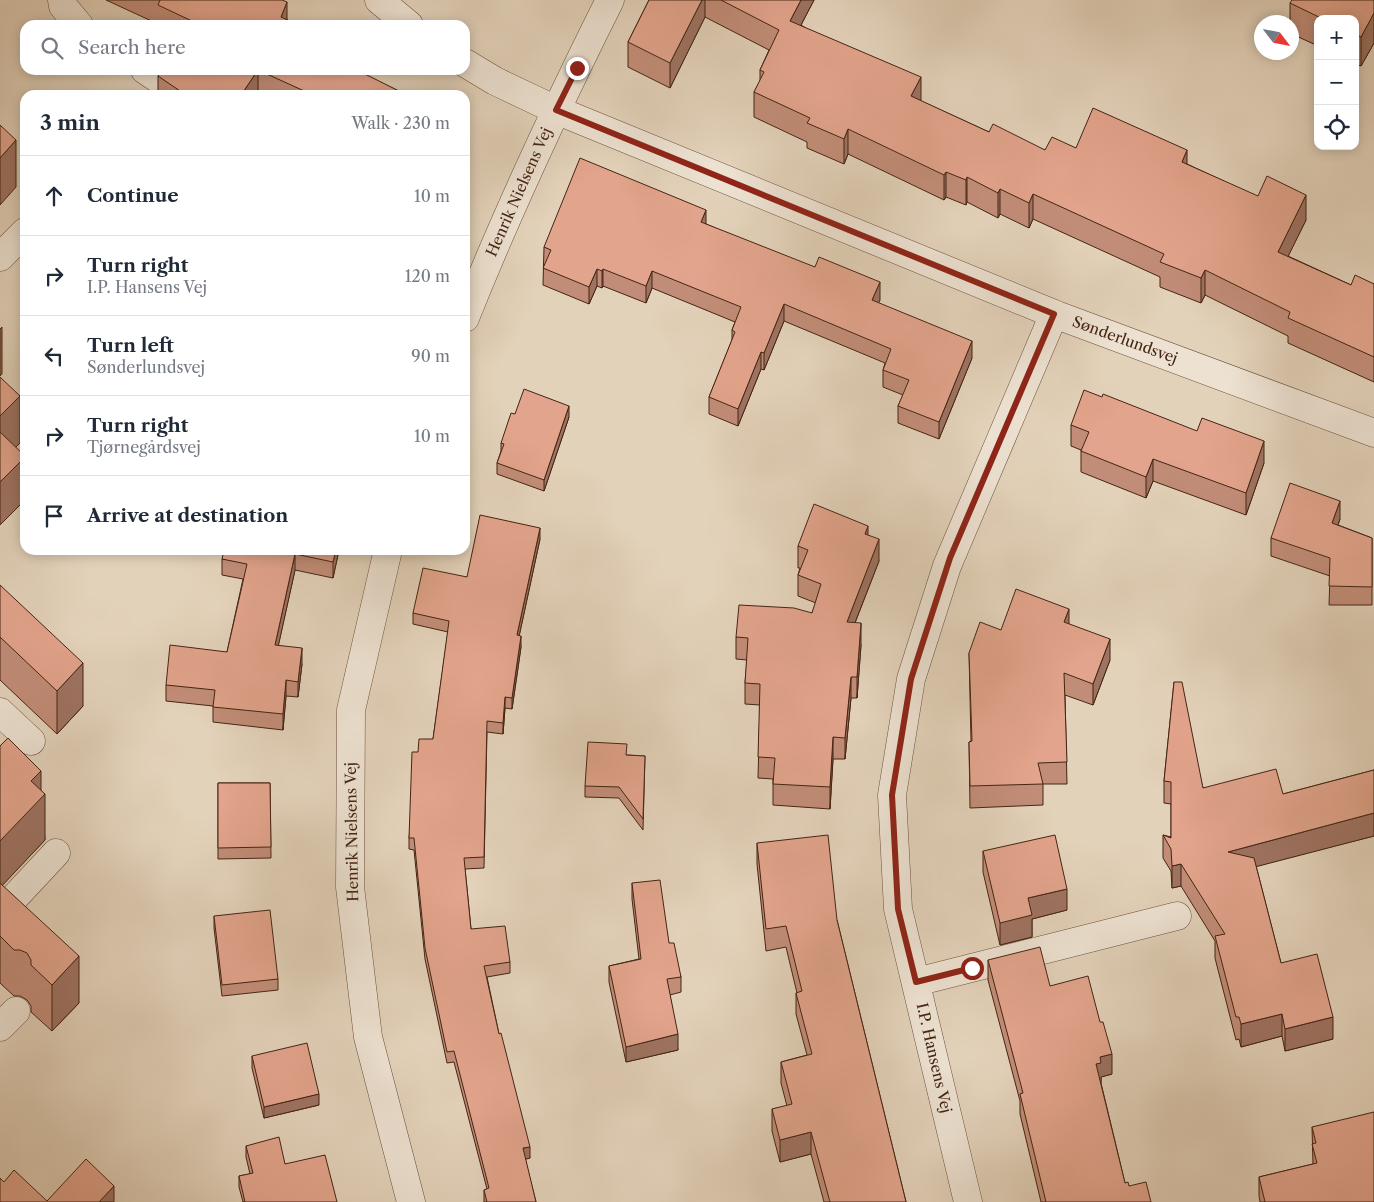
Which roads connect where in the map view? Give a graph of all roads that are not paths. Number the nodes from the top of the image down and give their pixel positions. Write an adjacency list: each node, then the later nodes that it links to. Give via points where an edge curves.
1 (62, 0): 4 (street, via 63,6)
2 (379, 0): 5 (street)
3 (610, 0): 9 (street, Henrik Nielsens Vej)
4 (76, 20)
5 (403, 20)
6 (470, 66): 9 (street, Sønderlundsvej)
7 (152, 75): 8 (street)
8 (175, 90)
9 (556, 110): 12 (street, Henrik Nielsens Vej); 14 (street, Sønderlundsvej)
10 (20, 237): 11 (street)
11 (0, 257)
12 (474, 270): 13 (street, Henrik Nielsens Vej)
13 (470, 291)
14 (1054, 314): 15 (street, Sønderlundsvej); 22 (street, I.P. Hansens Vej, via 950,558 911,679 892,795 898,909)
15 (1374, 434)
16 (387, 555): 23 (street, Henrik Nielsens Vej, via 351,710 350,886 368,1037)
17 (0, 712): 18 (street)
18 (31, 741)
19 (56, 853): 20 (street)
20 (0, 913)
21 (1177, 916): 22 (street)
22 (916, 982): 24 (street, I.P. Hansens Vej)
23 (410, 1202)
24 (968, 1202)

